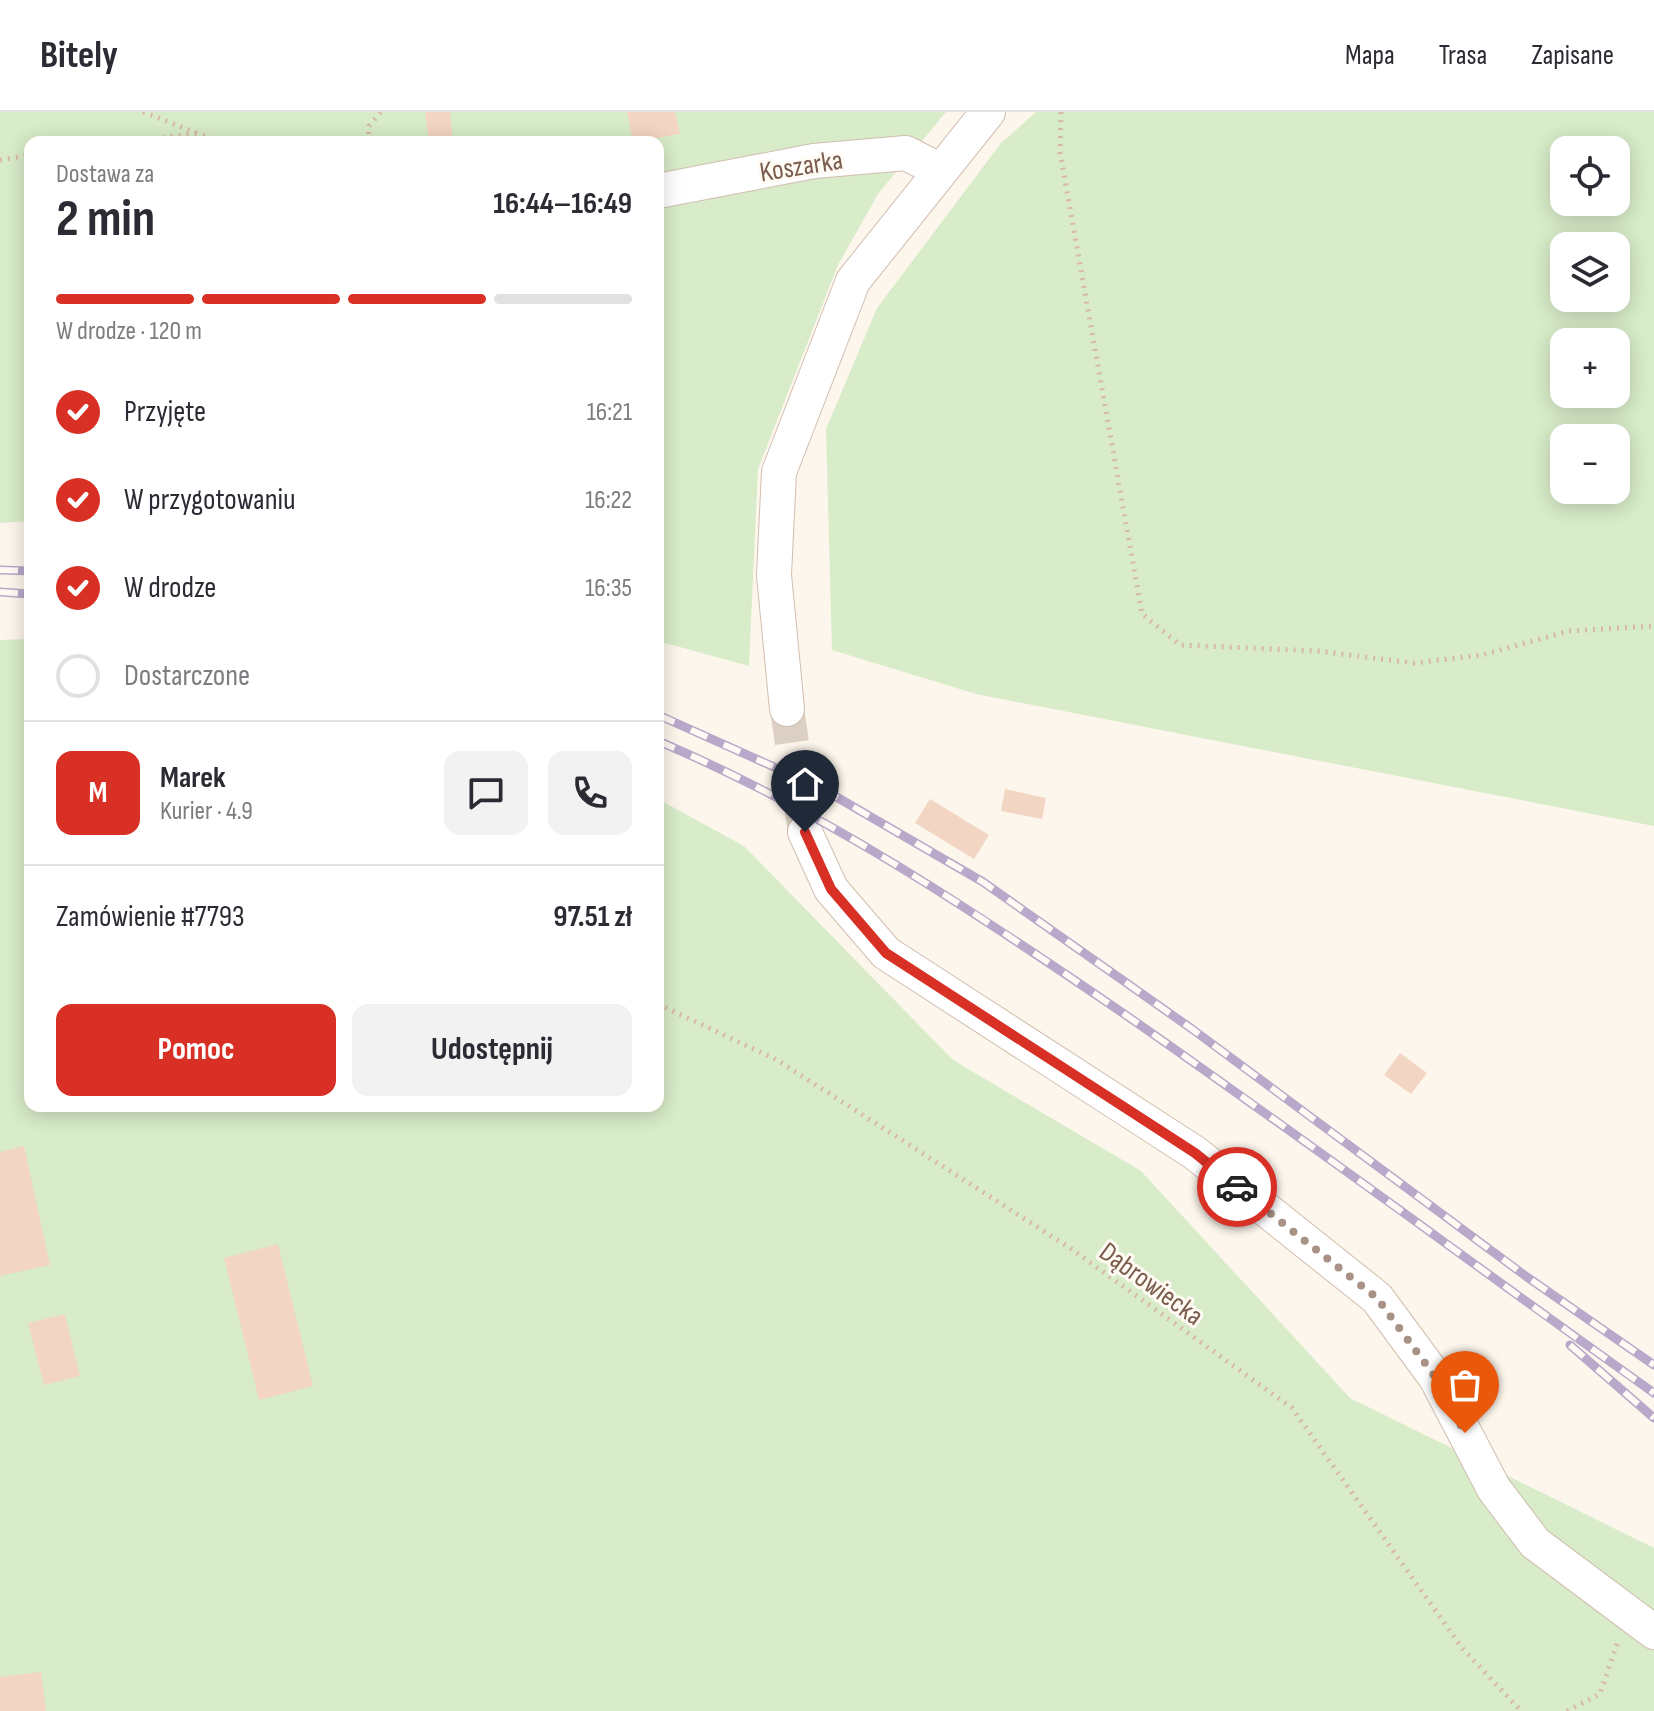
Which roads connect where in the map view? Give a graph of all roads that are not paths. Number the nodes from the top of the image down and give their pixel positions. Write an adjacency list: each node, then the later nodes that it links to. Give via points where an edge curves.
1 (988, 112): 2 (street)
2 (941, 171): 3 (street, Koszarka, via 906,153 814,161); 4 (street, via 853,281 779,472 774,575)
3 (664, 190)
4 (787, 709)
5 (805, 832): 6 (street, via 831,889 886,953 1195,1153 1377,1298 1436,1378 1494,1489 1535,1543)
6 (1640, 1622)

